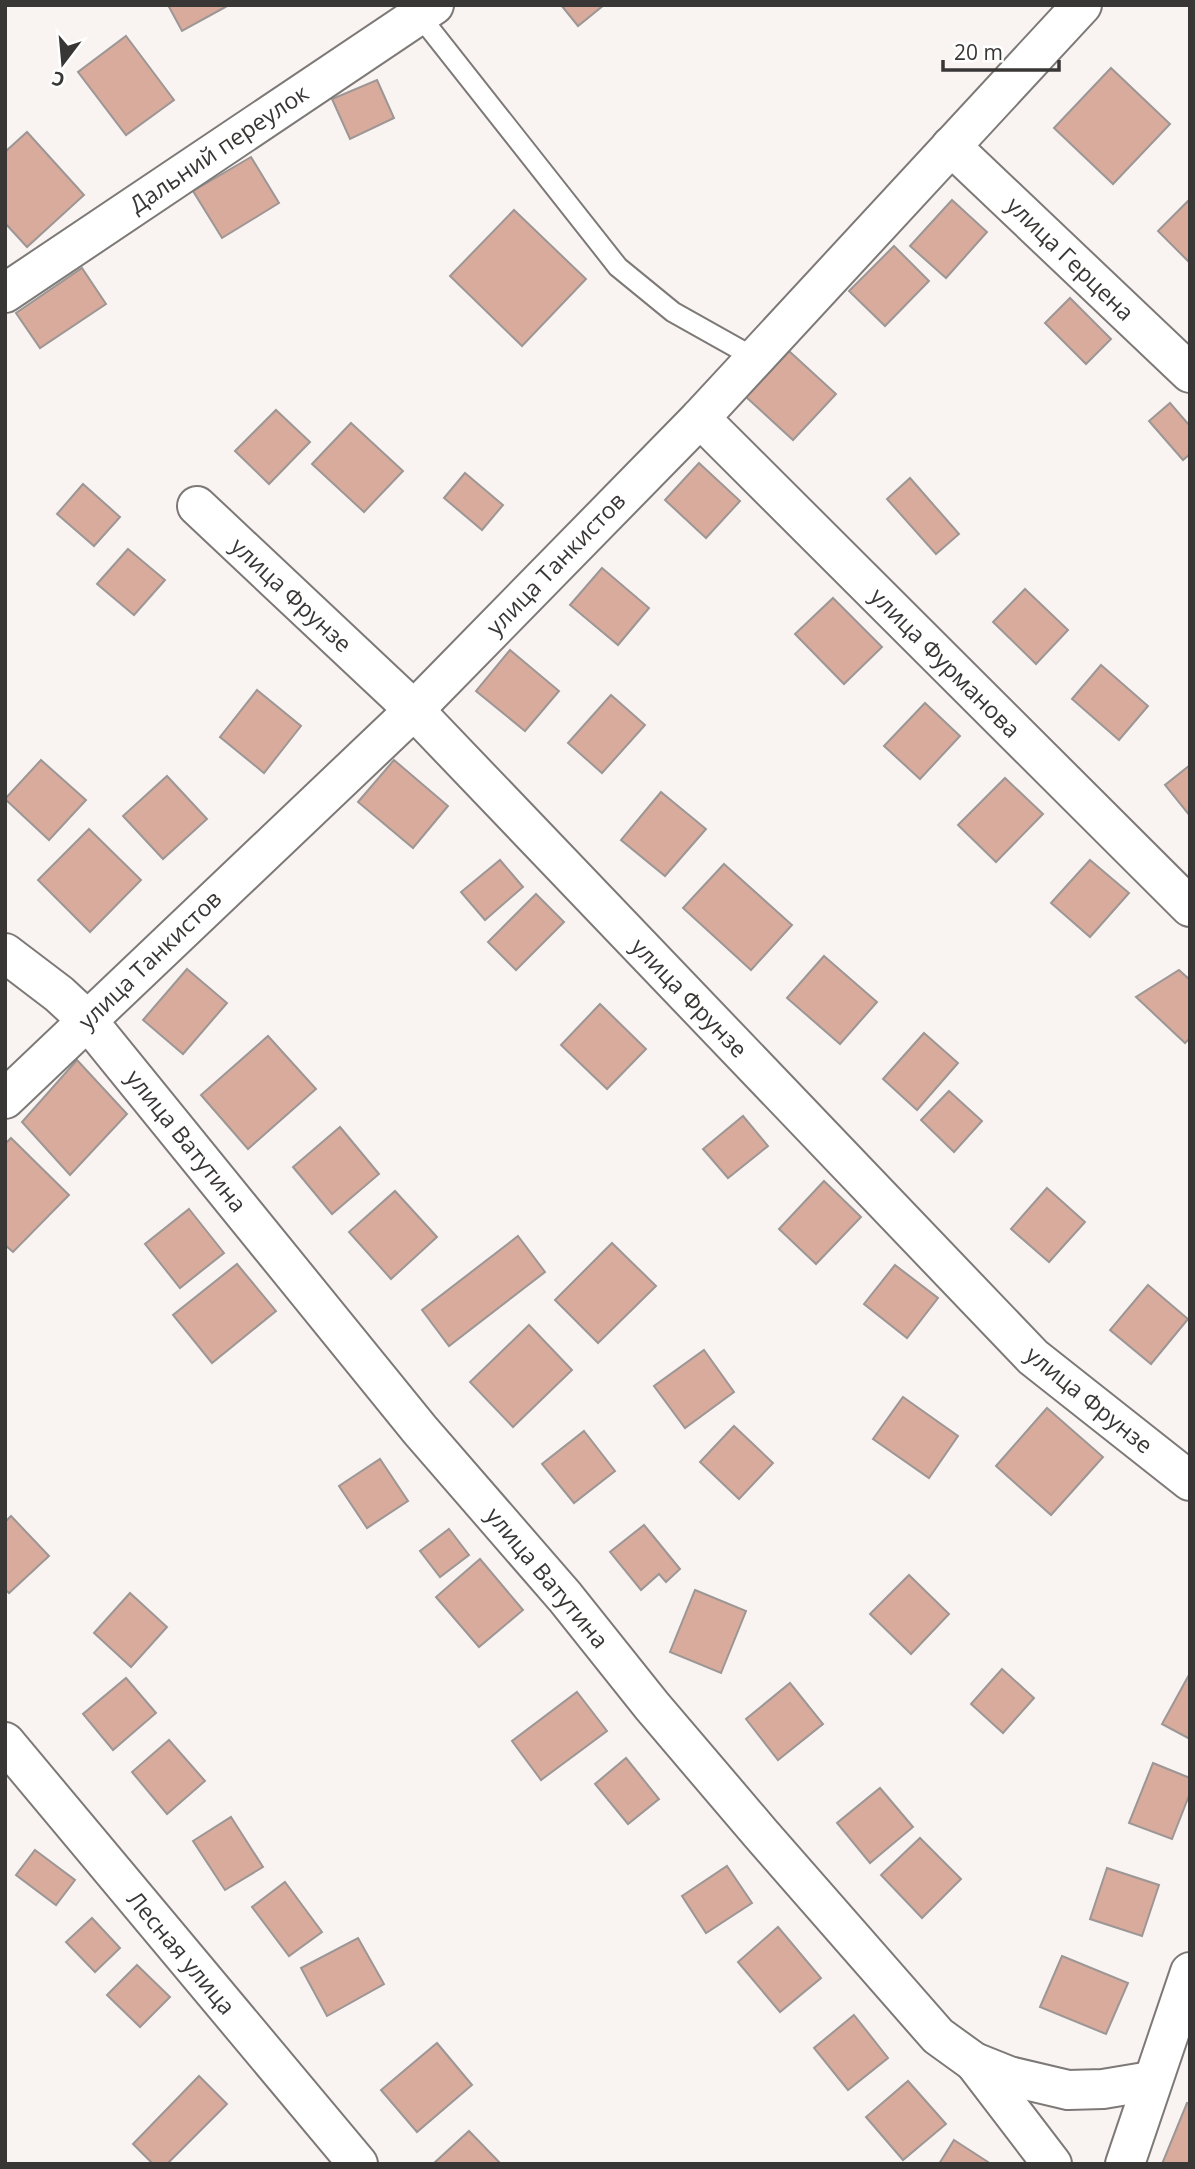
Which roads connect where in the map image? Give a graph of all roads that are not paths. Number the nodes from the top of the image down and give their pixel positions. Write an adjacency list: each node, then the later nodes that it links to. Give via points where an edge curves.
1 (1083, 5): 3 (street, улица Танкистов)
2 (426, 10): 4 (street, Дальний переулок); 5 (lane, via 618,267 673,312)
3 (951, 146): 5 (street, улица Танкистов); 6 (street, улица Герцена)
4 (5, 293)
5 (755, 358): 7 (street, улица Танкистов)
6 (1190, 373)
7 (700, 418): 9 (street, улица Танкистов); 10 (street, улица Фурманова)
8 (197, 506): 9 (street, улица Фрунзе)
9 (414, 710): 12 (street, улица Танкистов); 14 (street, улица Фрунзе, via 1033,1357)
10 (1190, 907)
11 (5, 953): 12 (street, улица Ватутина)
12 (87, 1020): 13 (street, улица Танкистов); 17 (street, улица Ватутина, via 412,1420 669,1725 896,1990 938,2036)
13 (5, 1098)
14 (1190, 1481)
15 (5, 1742): 19 (street, Лесная улица)
16 (1190, 1972): 18 (street)
17 (974, 2062): 18 (street, улица Ватутина, via 1009,2076 1069,2090 1102,2089); 20 (street)
18 (1168, 2063): 21 (street)
19 (358, 2164)
20 (1052, 2164)
21 (1125, 2164)

